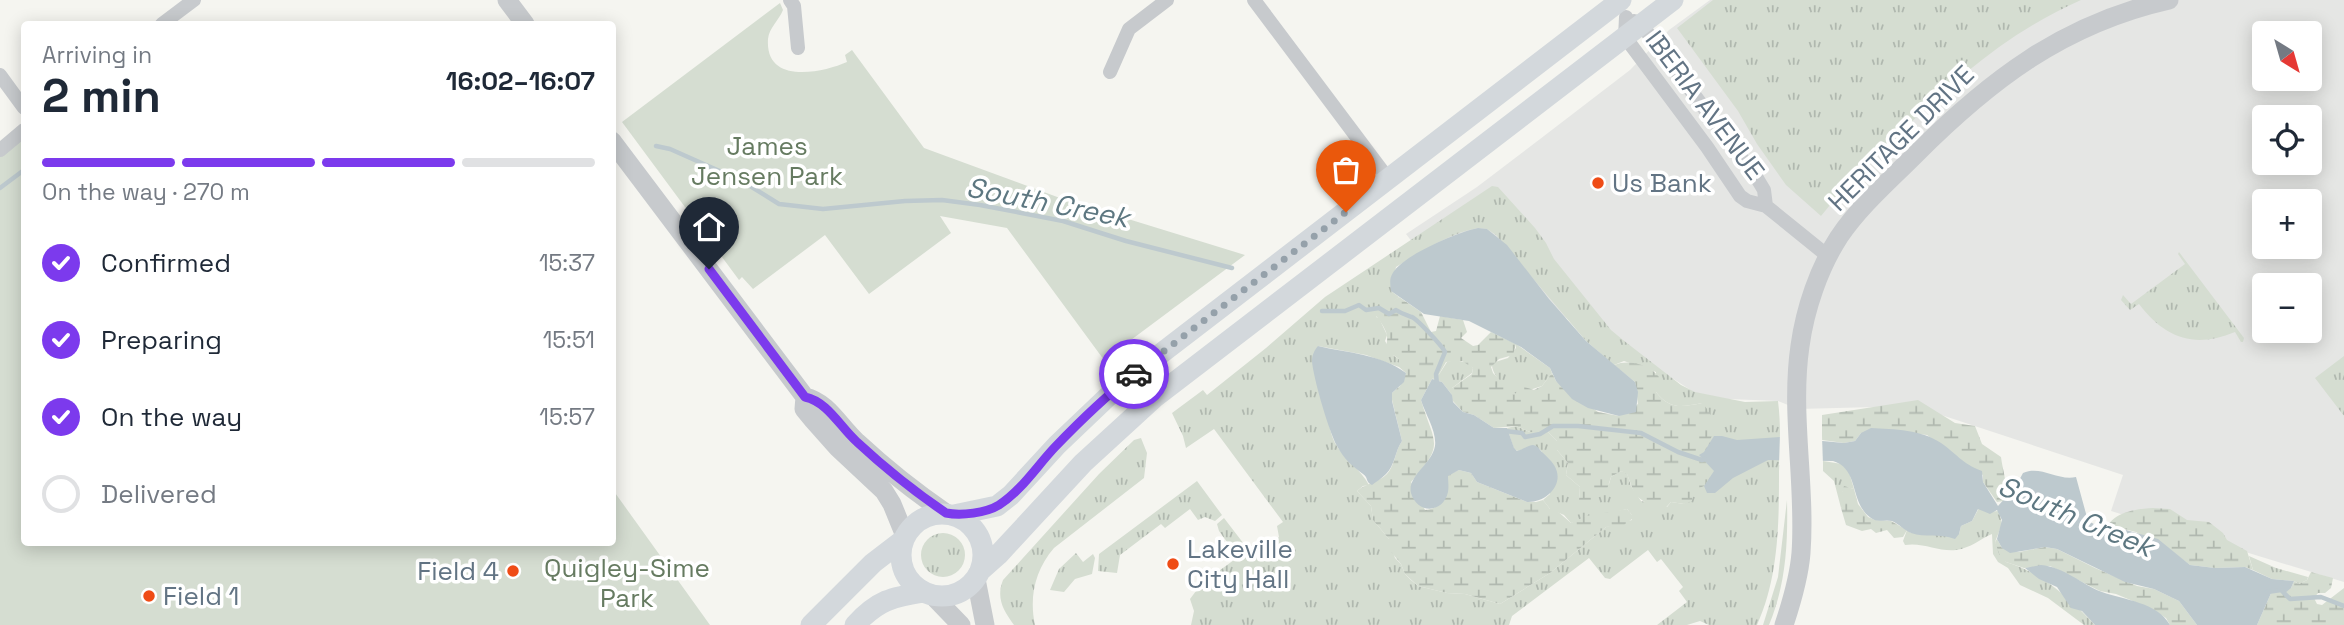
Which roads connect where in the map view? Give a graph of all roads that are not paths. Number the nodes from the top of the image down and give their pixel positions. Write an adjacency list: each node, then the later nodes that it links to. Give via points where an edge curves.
1 (194, 0): 9 (street)
2 (507, 0): 10 (street)
3 (790, 0): 11 (street)
4 (1167, 0): 12 (street, via 1129,29)
5 (1254, 0): 18 (street)
6 (1673, 0): 8 (main road)
7 (2169, 0): 20 (street, HERITAGE DRIVE, via 2079,30 2035,53 1995,82 1962,108 1869,201)
8 (1624, 14): 18 (main road); 19 (street, IBERIA AVENUE, via 1758,180); 19 (street, IBERIA AVENUE, via 1740,196); 24 (main road, via 1154,398 1092,454)
9 (166, 21)
10 (523, 21)
11 (799, 47)
12 (1110, 72)
13 (0, 75): 14 (street)
14 (21, 104)
15 (21, 132): 17 (street)
16 (616, 146): 21 (street)
17 (0, 150)
18 (1389, 180): 22 (main road, via 1120,385 997,506)
19 (1766, 206): 20 (street, IBERIA AVENUE)
20 (1829, 257): 30 (street, HERITAGE DRIVE, via 1814,290 1798,360 1802,518 1799,568)
21 (805, 397): 22 (street, via 818,400 855,441); 23 (street, via 804,409 819,428 888,497)
22 (950, 514): 23 (main road, via 919,520); 24 (main road, via 969,523 980,537 984,554)
23 (904, 538): 25 (main road, via 900,550 903,570); 26 (main road)
24 (978, 575): 25 (main road, via 956,594); 29 (street)
25 (928, 594): 27 (main road, via 892,597); 28 (street)
26 (811, 625)
27 (855, 625)
28 (961, 625)
29 (985, 625)
30 (1784, 625)

